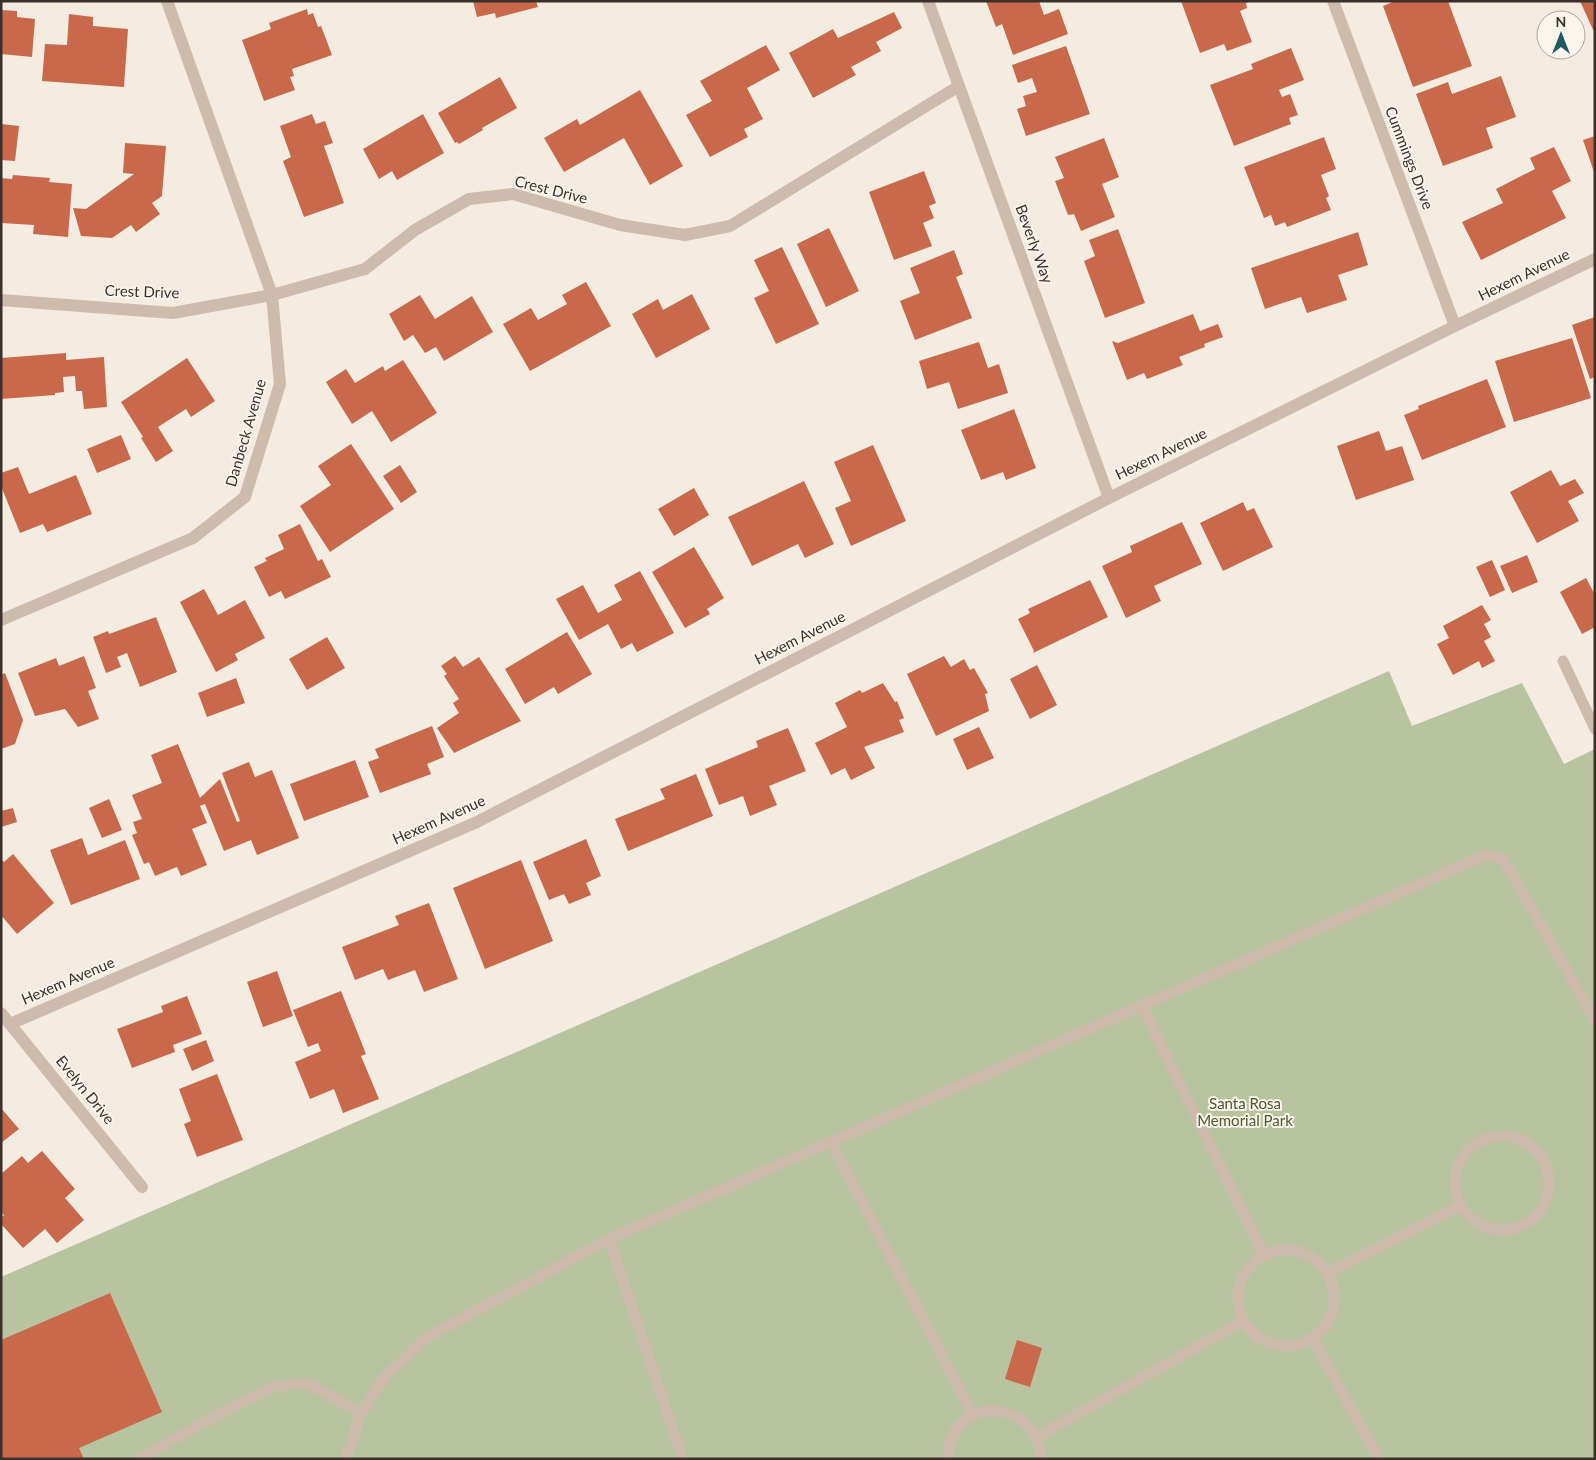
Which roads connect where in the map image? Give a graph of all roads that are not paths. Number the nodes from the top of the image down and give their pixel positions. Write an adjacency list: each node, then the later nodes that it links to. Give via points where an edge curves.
1 (167, 1): 6 (street, Danbeck Avenue)
2 (928, 1): 4 (street, Beverly Way)
3 (1333, 1): 8 (street, Cummings Drive)
4 (959, 86): 6 (street, Crest Drive, via 730,226 684,235 620,225 513,194 470,198 415,230 364,269); 9 (street, Beverly Way)
5 (1595, 259): 8 (street, Hexem Avenue)
6 (272, 295): 7 (street, Crest Drive, via 173,313); 10 (street, Danbeck Avenue, via 280,384 245,498 193,538)
7 (1, 300)
8 (1455, 326): 9 (street, Hexem Avenue)
9 (1109, 498): 16 (street, Hexem Avenue, via 477,822)
10 (1, 620)
11 (1563, 661): 12 (lane)
12 (1595, 729)
13 (1142, 1006): 15 (lane, via 1486,855 1504,860); 17 (lane); 21 (lane)
14 (1, 1014): 16 (street, Evelyn Drive)
15 (1595, 1020)
16 (10, 1024): 18 (street, Evelyn Drive)
17 (831, 1142): 20 (lane); 26 (lane)
18 (142, 1188)
19 (1460, 1206): 19 (lane, via 1470,1219 1485,1227 1501,1230 1518,1227 1543,1207 1549,1191 1549,1174 1544,1159 1533,1146 1518,1138 1502,1135 1486,1138 1471,1146 1460,1158 1454,1174 1454,1190); 22 (lane)
20 (609, 1239): 25 (lane, via 426,1338 382,1379); 30 (lane)
21 (1264, 1255): 22 (lane, via 1288,1250 1307,1255); 23 (lane, via 1251,1264 1240,1282 1237,1302)
22 (1328, 1273): 24 (lane, via 1333,1285 1334,1305 1327,1324)
23 (1243, 1322): 24 (lane, via 1256,1337 1274,1346 1294,1346); 27 (lane)
24 (1313, 1339): 33 (lane)
25 (361, 1413): 28 (lane, via 308,1383 273,1387); 29 (lane)
26 (973, 1415): 27 (lane, via 991,1410 1010,1413 1026,1422); 31 (lane, via 958,1427 950,1444)
27 (1037, 1437): 32 (lane)
28 (139, 1459)
29 (346, 1459)
30 (683, 1459)
31 (948, 1459)
32 (1041, 1459)
33 (1379, 1459)

